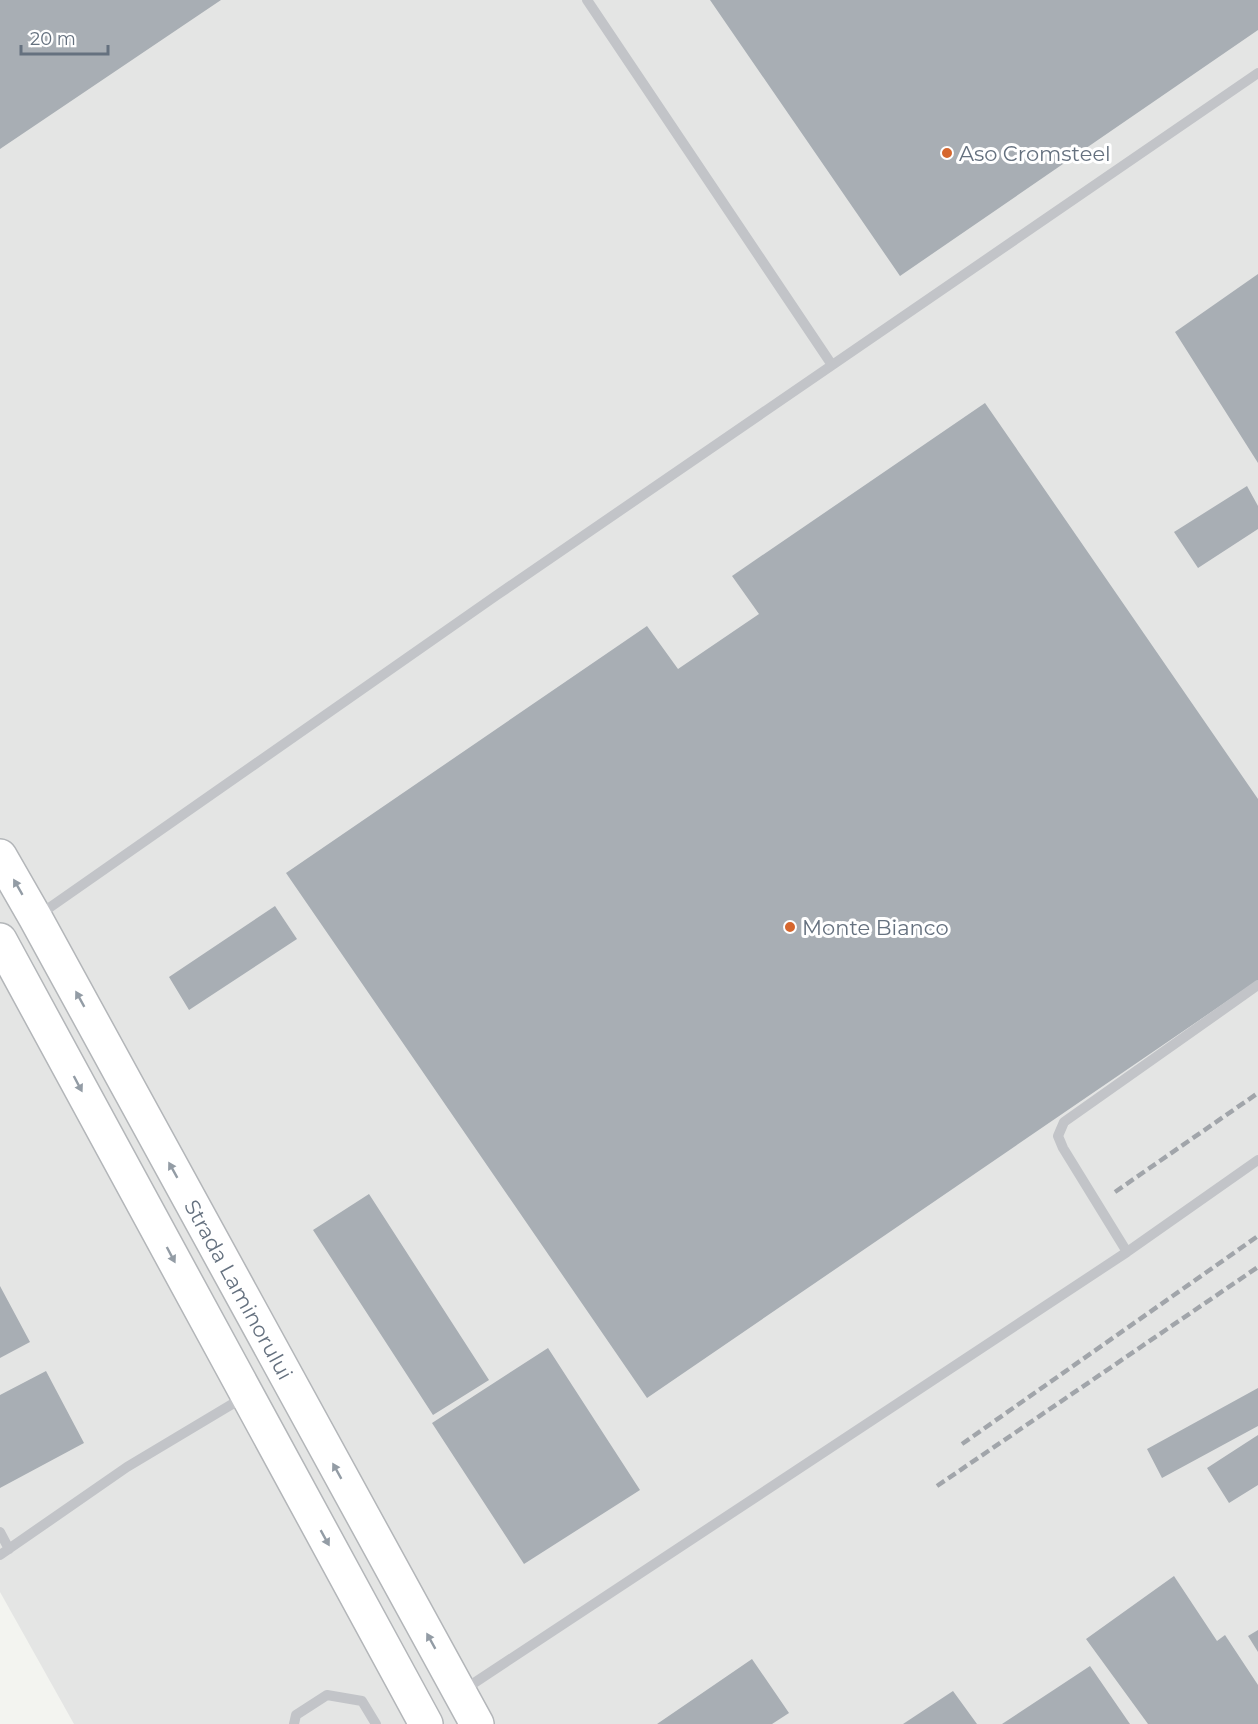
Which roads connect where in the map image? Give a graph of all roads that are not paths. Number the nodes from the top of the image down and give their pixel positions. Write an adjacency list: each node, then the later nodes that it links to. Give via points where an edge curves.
1 (587, 0): 3 (lane)
2 (1258, 73): 3 (lane)
3 (832, 365): 5 (lane)
4 (0, 856): 5 (main road, Strada Laminorului, one-way to 4)
5 (35, 917): 13 (main road, Strada Laminorului, one-way to 5)
6 (0, 939): 10 (main road, Strada Laminorului, one-way to 10)
7 (1258, 985): 9 (lane, via 1064,1122 1058,1136 1063,1149)
8 (1258, 1160): 9 (lane)
9 (1128, 1252): 13 (lane)
10 (247, 1395): 12 (lane, via 127,1467); 16 (main road, Strada Laminorului, one-way to 16)
11 (0, 1532): 12 (lane)
12 (5, 1552)
13 (459, 1693): 17 (main road, Strada Laminorului)
14 (294, 1724): 15 (lane, via 296,1715 327,1695 362,1701)
15 (376, 1724)
16 (426, 1724)
17 (477, 1724)

